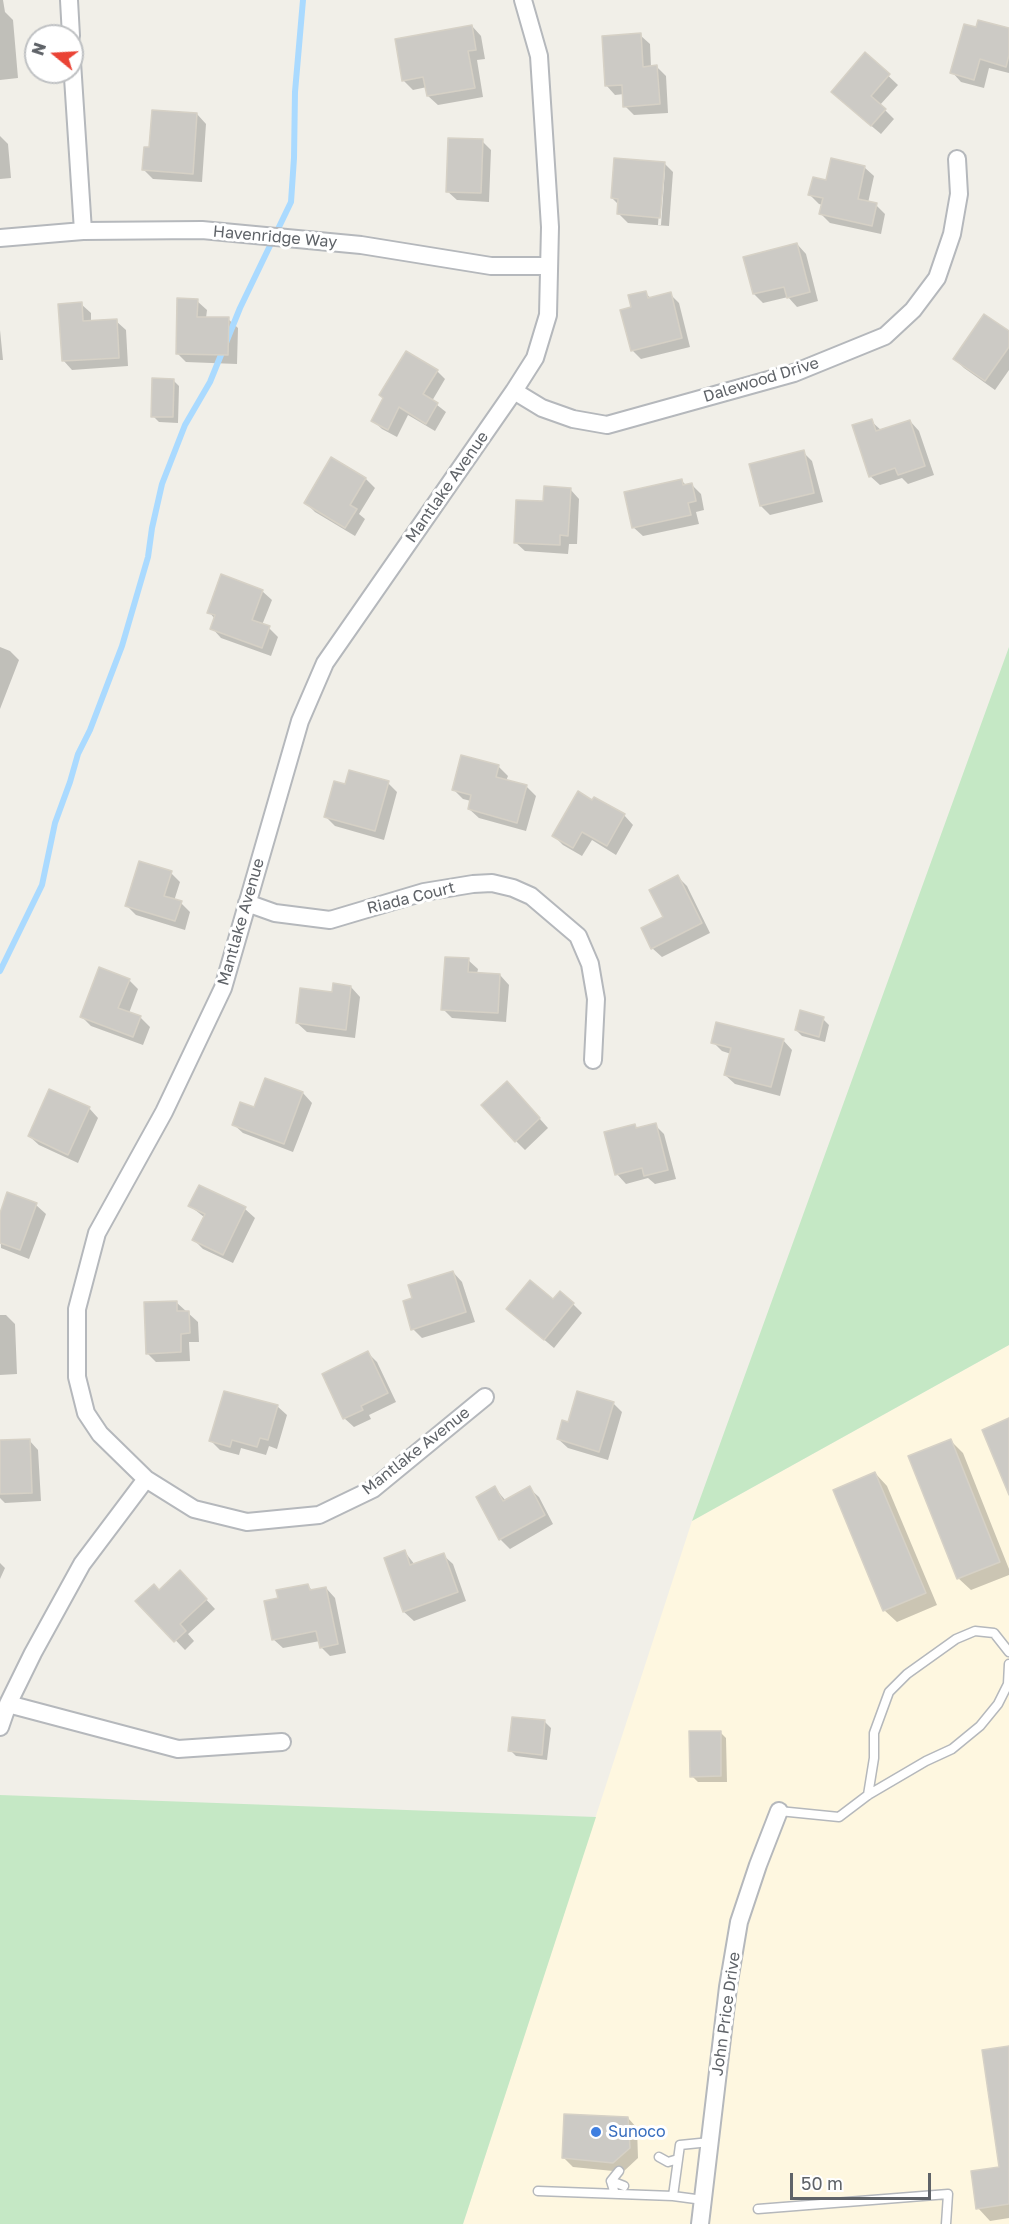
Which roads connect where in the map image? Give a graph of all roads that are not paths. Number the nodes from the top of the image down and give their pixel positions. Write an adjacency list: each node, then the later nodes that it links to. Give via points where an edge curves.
1 (69, 0): 3 (street)
2 (523, 0): 8 (street, Mantlake Avenue, via 539,56)
3 (70, 24)
4 (73, 84): 6 (street)
5 (957, 159): 9 (street, Dalewood Drive, via 959,194 952,234 937,278 913,310 885,336 794,373 608,425 542,408)
6 (83, 231): 7 (street, Havenridge Way); 8 (street, Havenridge Way, via 202,230 361,245 491,266)
7 (0, 238)
8 (549, 266): 9 (street, Mantlake Avenue, via 548,315 543,338)
9 (514, 391): 10 (street, Mantlake Avenue, via 325,663 300,721)
10 (247, 903): 11 (street, Riada Court, via 275,913 330,920 424,892 473,884 513,888 531,896 578,936 590,964 596,999); 13 (street, Mantlake Avenue, via 223,988 164,1112 97,1233 77,1309 77,1377 86,1413 99,1434)
11 (593, 1060)
12 (485, 1397): 13 (street, Mantlake Avenue, via 374,1488 319,1515 247,1522 195,1509)
13 (146, 1479): 16 (street, via 82,1564)
14 (1009, 1652): 19 (lane, via 994,1633 975,1631 931,1655 889,1692 874,1733)
15 (1009, 1664): 19 (lane, via 1008,1684 980,1726 952,1749)
16 (8, 1704): 17 (street); 18 (street, via 178,1749)
17 (0, 1727)
18 (282, 1742)
19 (868, 1795): 20 (lane, via 839,1817)
20 (779, 1810): 21 (street, John Price Drive, via 739,1922)
21 (710, 2142): 23 (lane, via 680,2145); 32 (street, John Price Drive)
22 (659, 2157): 24 (lane)
23 (678, 2159): 24 (lane); 31 (lane)
24 (668, 2162): 26 (lane)
25 (619, 2171): 27 (lane)
26 (665, 2171)
27 (611, 2181): 28 (lane); 30 (lane)
28 (624, 2186)
29 (538, 2191): 30 (lane)
30 (615, 2194): 31 (lane)
31 (673, 2196): 32 (lane)
32 (703, 2200): 34 (street, John Price Drive)
33 (758, 2209): 35 (lane, via 948,2194)
34 (700, 2224)
35 (946, 2224)

